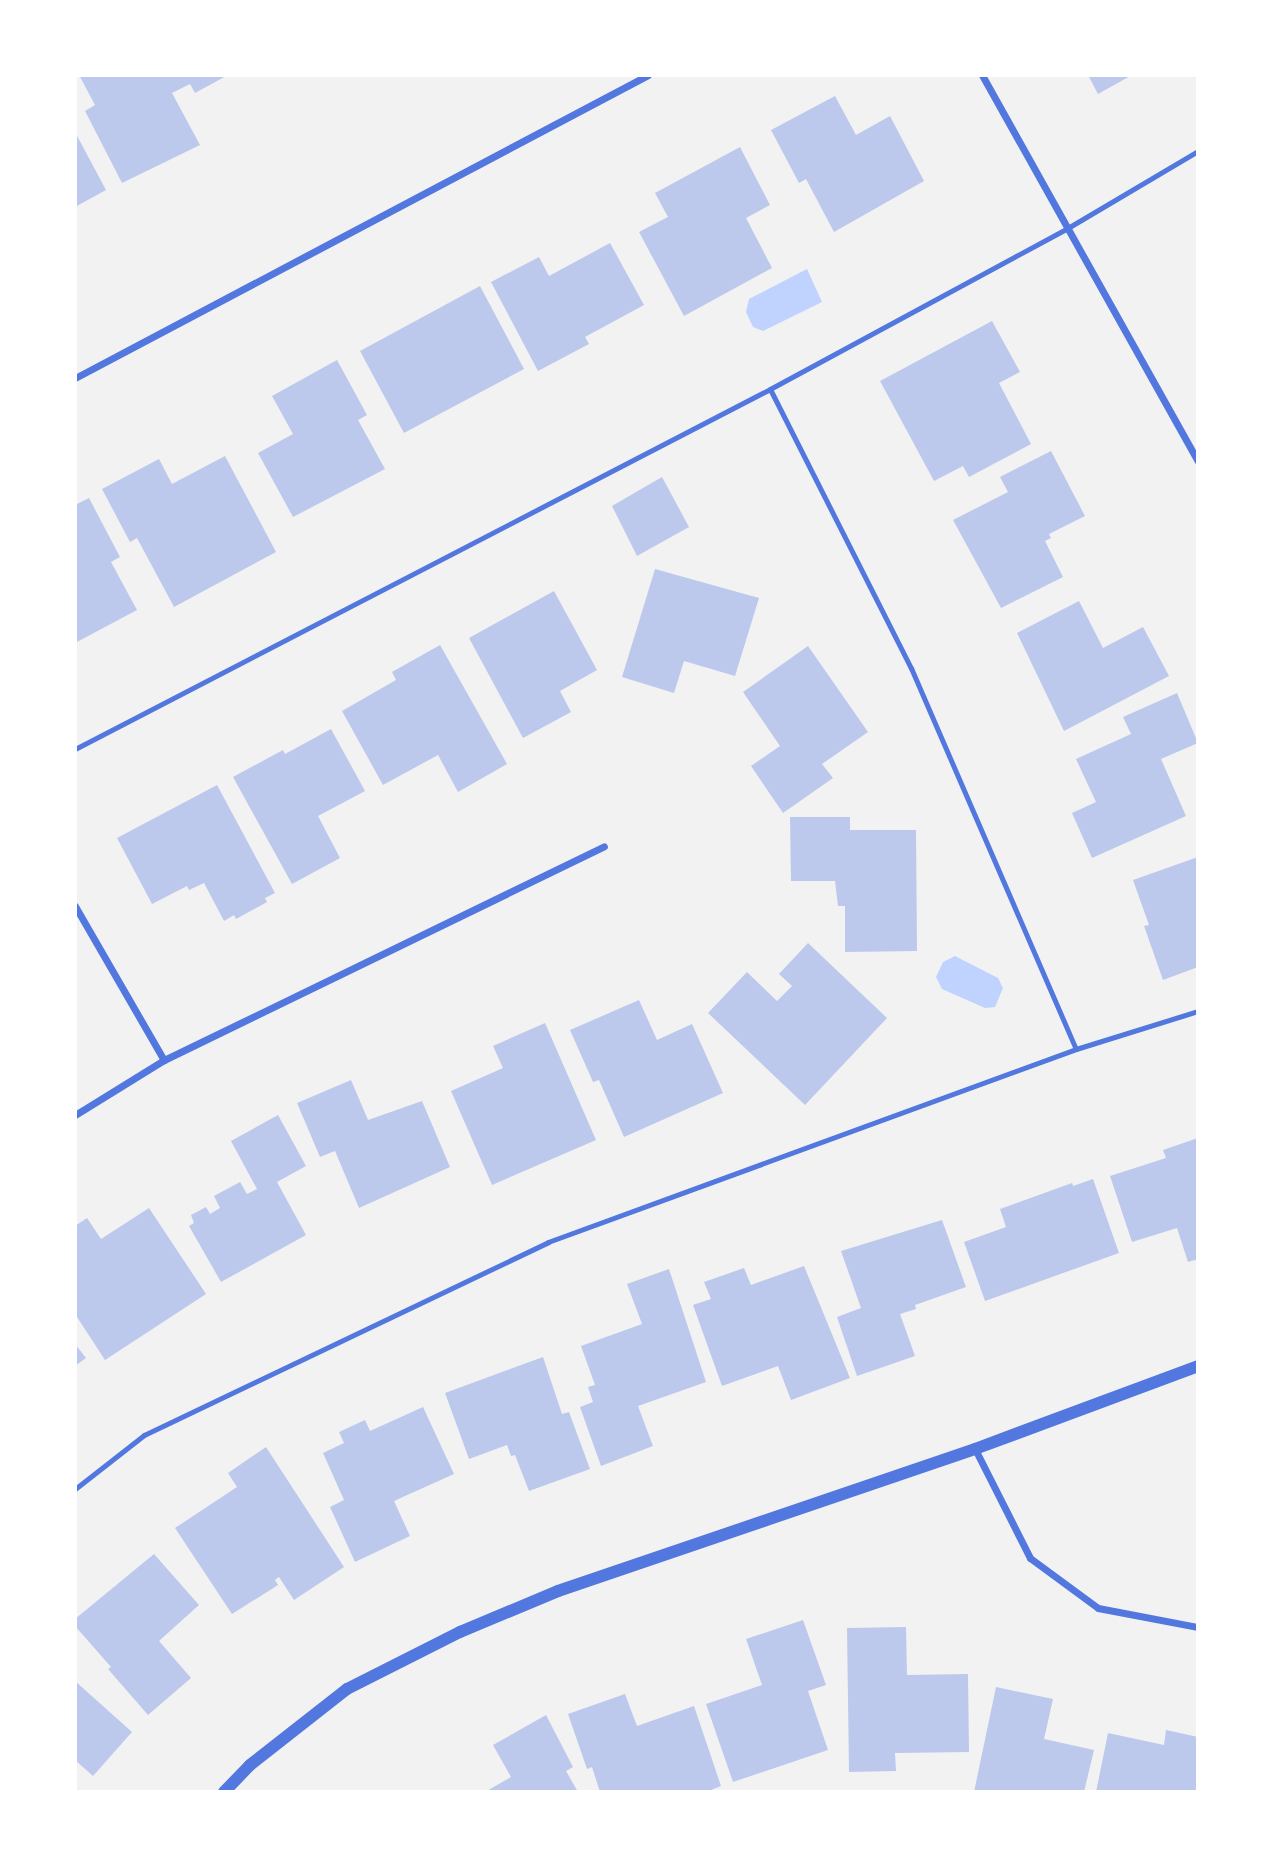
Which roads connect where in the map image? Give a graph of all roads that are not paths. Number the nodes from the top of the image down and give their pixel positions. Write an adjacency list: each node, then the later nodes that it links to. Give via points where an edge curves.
1 (648, 75): 5 (street)
2 (982, 75): 4 (street)
3 (1198, 150): 4 (lane)
4 (1066, 229): 6 (lane); 7 (street)
5 (75, 378)
6 (770, 389): 8 (lane); 12 (lane, via 911,668)
7 (1198, 461)
8 (75, 750)
9 (604, 846): 13 (street)
10 (75, 906): 13 (street)
11 (1198, 1011): 12 (lane)
12 (1076, 1049): 17 (lane, via 548,1242 144,1436)
13 (164, 1059): 14 (street)
14 (75, 1115)
15 (1198, 1367): 16 (street)
16 (975, 1449): 18 (street, via 1030,1558 1098,1608); 19 (street, via 558,1591 460,1632 347,1689 250,1765)
17 (75, 1489)
18 (1198, 1626)
19 (224, 1792)

